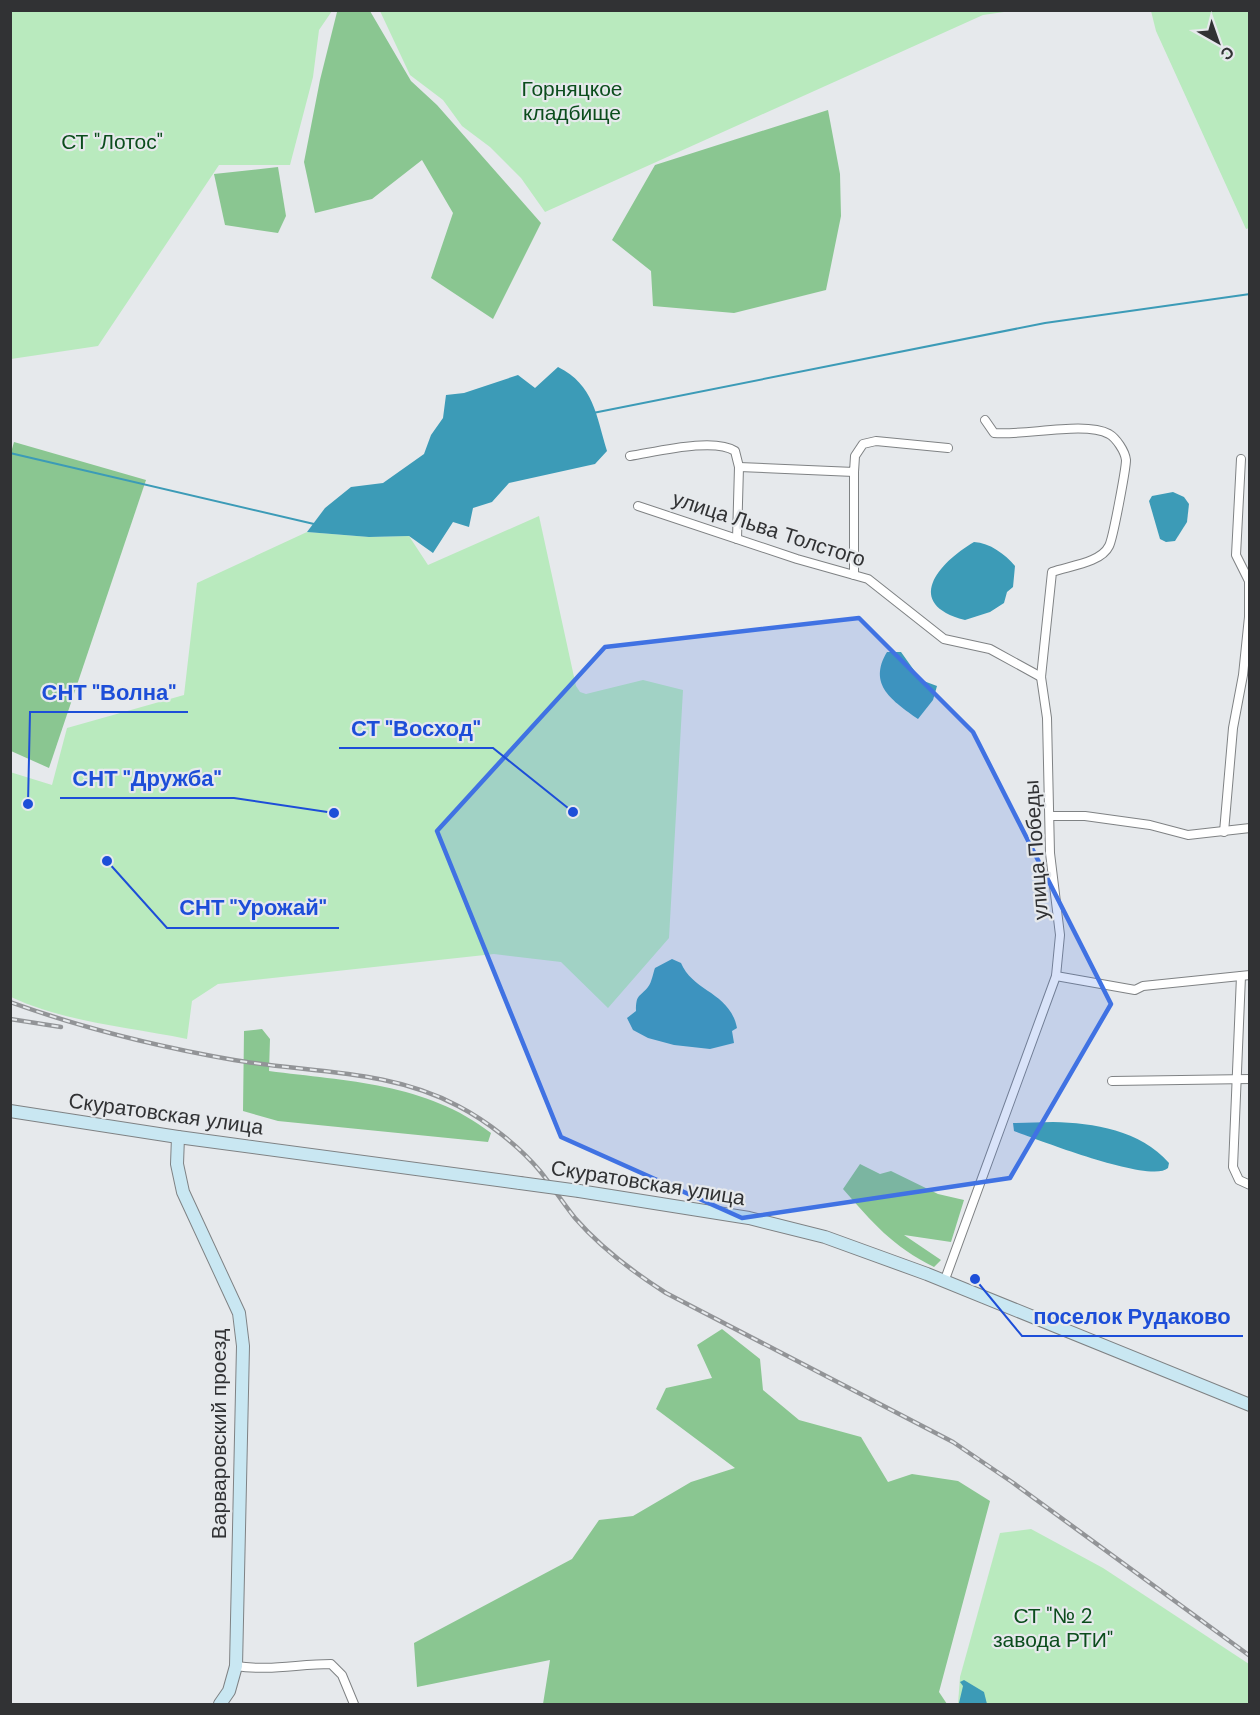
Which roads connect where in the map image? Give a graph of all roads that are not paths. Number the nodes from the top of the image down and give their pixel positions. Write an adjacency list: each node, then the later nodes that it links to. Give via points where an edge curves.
1 (985, 420): 10 (street, улица Победы, via 994,434 1075,429 1107,432 1116,439 1126,459 1109,547 1098,557 1052,572)
2 (948, 448): 6 (street, via 876,441 863,444 855,456)
3 (630, 456): 5 (street, via 727,445 735,451)
4 (1241, 459): 13 (street, via 1236,555 1249,582 1249,617 1233,728)
5 (739, 466): 6 (street); 8 (street)
6 (854, 472): 9 (street)
7 (638, 506): 8 (street, улица Льва Толстого)
8 (737, 539): 9 (street, улица Льва Толстого)
9 (854, 574): 10 (street, улица Льва Толстого, via 868,579 944,639 990,649)
10 (1041, 677): 11 (street, улица Победы, via 1047,718)
11 (1051, 816): 13 (street, via 1085,816 1150,825 1188,835); 14 (street, улица Победы, via 1050,853 1059,935)
12 (1250, 828): 13 (street)
13 (1224, 832)
14 (1056, 976): 15 (street, via 1135,990); 22 (street, улица Победы)
15 (1245, 976): 16 (street)
16 (1239, 1079): 17 (street); 18 (street); 21 (street, via 1233,1167 1239,1180)
17 (1250, 1079)
18 (1112, 1081)
19 (10, 1111): 20 (street, Скуратовская улица)
20 (177, 1137): 22 (street, Скуратовская улица, bridge, via 705,1210 825,1237); 24 (street, Варваровский проезд, via 183,1192 238,1313 243,1346)
21 (1250, 1185)
22 (944, 1282): 23 (street, Скуратовская улица)
23 (1250, 1405)
24 (236, 1666): 25 (street, Варваровский проезд, via 229,1691); 26 (street, via 255,1670 331,1664 342,1675)
25 (220, 1704)
26 (354, 1704)

